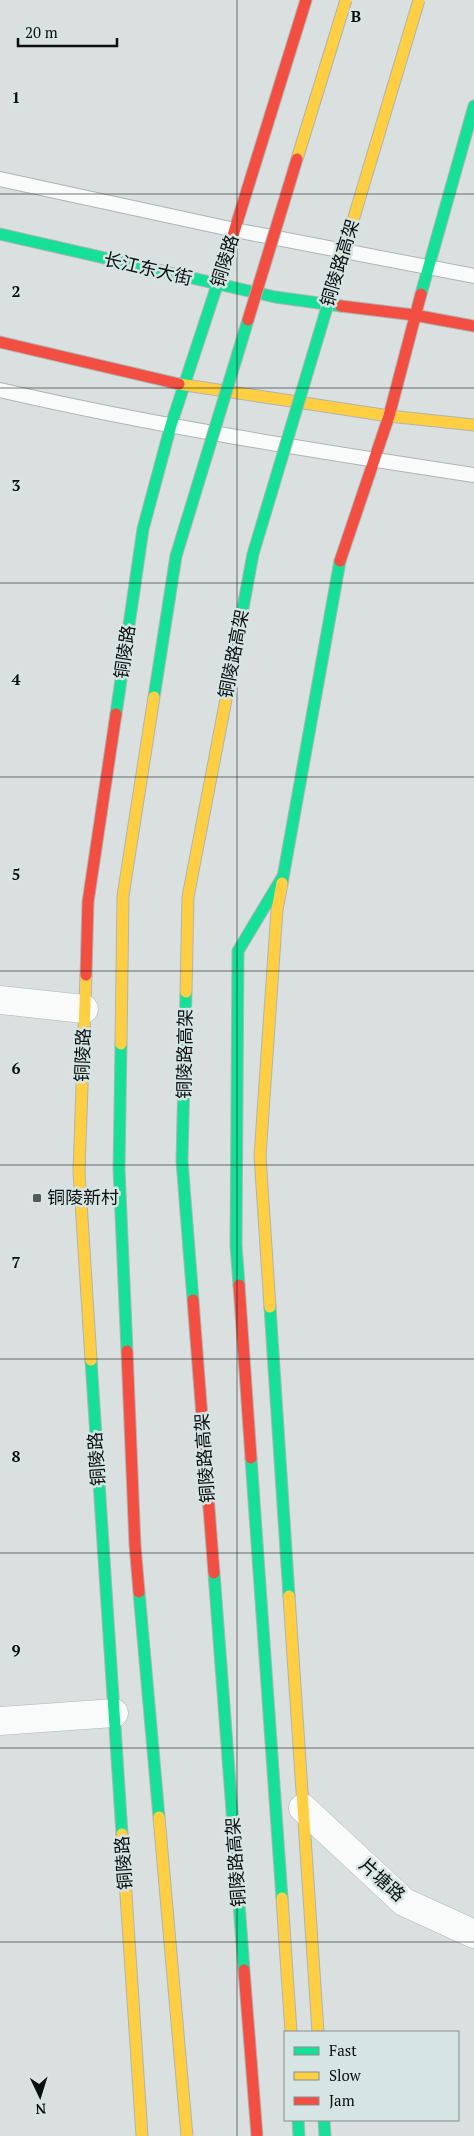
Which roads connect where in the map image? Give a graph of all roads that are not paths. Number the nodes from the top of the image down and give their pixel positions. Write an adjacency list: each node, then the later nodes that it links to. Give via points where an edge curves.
1 (306, 0): 6 (main road, 铜陵路)
2 (346, 0): 33 (main road, bridge, via 176,556 123,896 119,1168 134,1545)
3 (419, 0): 34 (main road, 铜陵路高架, bridge, via 253,554 188,897 182,1161)
4 (474, 106): 8 (main road)
5 (0, 179): 6 (lane)
6 (235, 230): 8 (lane); 10 (main road, 铜陵路)
7 (0, 234): 10 (main road, 长江东大街)
8 (429, 267): 9 (lane); 11 (main road)
9 (474, 276)
10 (218, 285): 11 (main road, 长江东大街, via 275,297); 14 (main road, 铜陵路)
11 (414, 315): 12 (main road, 长江东大街); 16 (main road)
12 (474, 326)
13 (0, 342): 14 (main road)
14 (186, 386): 16 (main road); 17 (main road, 铜陵路)
15 (0, 390): 17 (lane)
16 (389, 416): 18 (main road); 19 (main road)
17 (171, 425): 19 (lane); 23 (main road, 铜陵路, via 141,539 88,902)
18 (474, 425)
19 (374, 460): 20 (lane); 21 (main road, via 337,569)
20 (474, 475)
21 (283, 876): 26 (main road, via 277,910 260,1156); 28 (main road, via 238,951 236,1245)
22 (0, 1000): 23 (street)
23 (84, 1009): 24 (main road, 铜陵路, via 78,1171)
24 (114, 1713): 25 (street); 32 (main road, 铜陵路)
25 (0, 1721)
26 (303, 1808): 27 (street, 片塘路, via 404,1902); 29 (main road)
27 (474, 1934)
28 (291, 2031)
29 (318, 2031)
30 (298, 2121): 35 (main road)
31 (324, 2121): 36 (main road)
32 (142, 2136)
33 (187, 2136)
34 (257, 2136)
35 (299, 2136)
36 (325, 2136)

